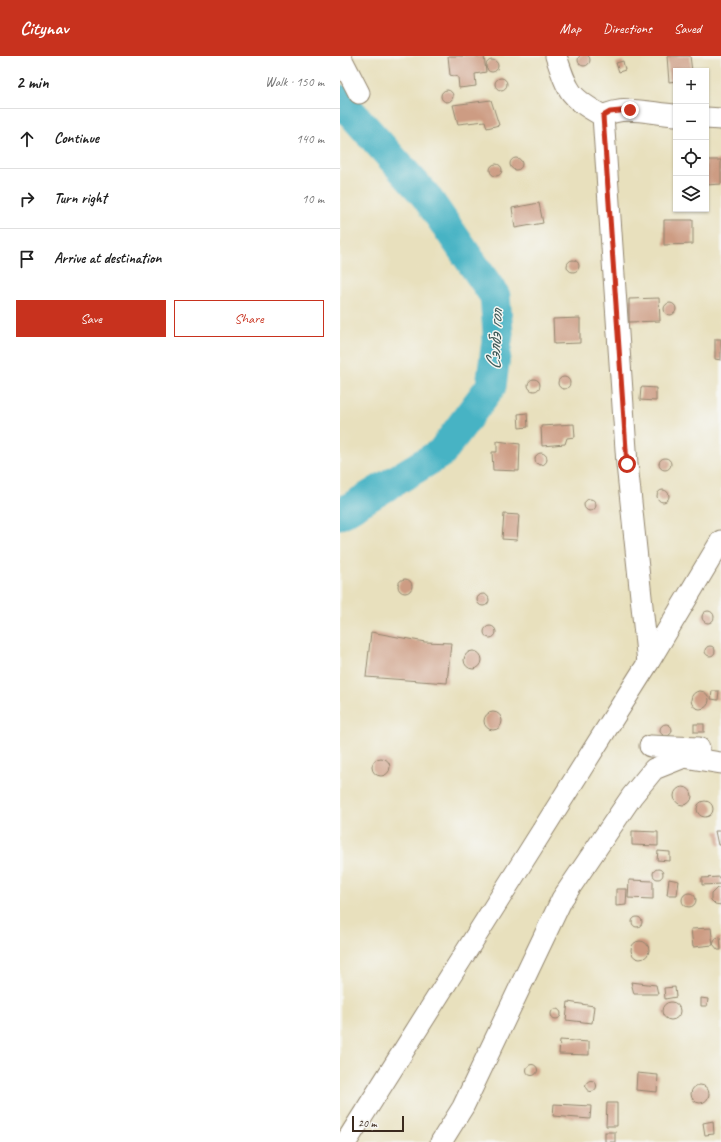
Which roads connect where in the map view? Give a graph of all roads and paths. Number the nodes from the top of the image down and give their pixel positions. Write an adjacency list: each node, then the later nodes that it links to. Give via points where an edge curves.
1 (340, 56): 3 (street)
2 (556, 56): 5 (street, via 571,95)
3 (359, 93)
4 (673, 115): 5 (street, via 630,110 610,112)
5 (603, 116): 9 (street, via 627,464)
6 (709, 118): 7 (street)
7 (721, 119)
8 (721, 541): 9 (street)
9 (648, 663): 13 (street)
10 (650, 746): 11 (street)
11 (721, 748)
12 (721, 763): 14 (street, via 684,757 654,768 632,796 562,899 463,1107)
13 (346, 1142)
14 (441, 1142)

